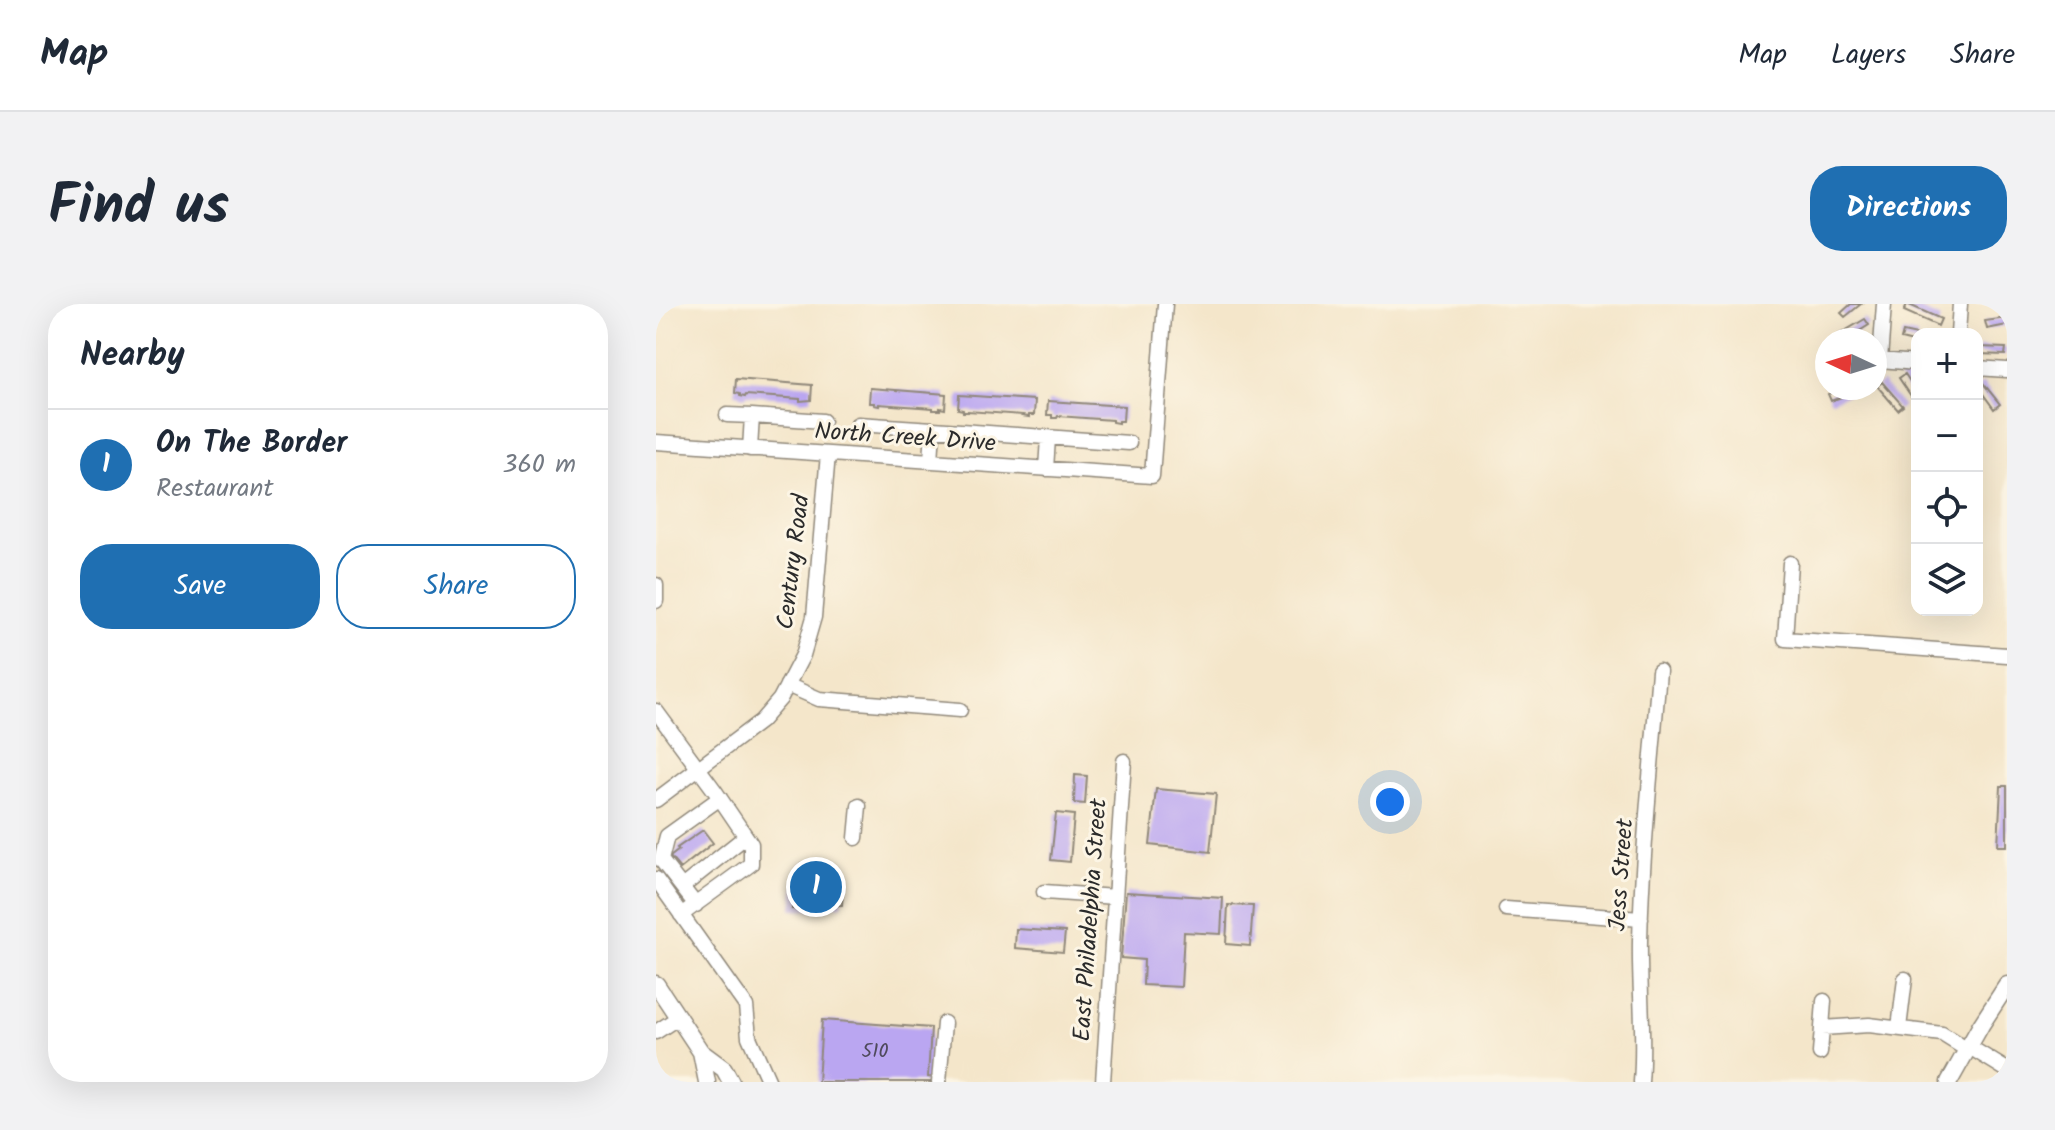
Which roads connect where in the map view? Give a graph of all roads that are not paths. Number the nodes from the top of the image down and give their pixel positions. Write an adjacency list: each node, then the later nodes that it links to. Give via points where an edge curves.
1 (1165, 304): 19 (street, North Creek Drive, via 1152,476)
2 (1884, 304): 5 (street, via 1880,360)
3 (1960, 304): 4 (street)
4 (1958, 328)
5 (1911, 363)
6 (1983, 368): 7 (street)
7 (2007, 370)
8 (727, 415): 9 (street)
9 (752, 416): 10 (street); 16 (street)
10 (823, 421)
11 (858, 424): 12 (street)
12 (933, 429): 13 (street); 18 (street)
13 (1048, 438): 15 (street); 19 (street)
14 (656, 442): 16 (street, North Creek Drive)
15 (1129, 443)
16 (750, 449): 17 (street, North Creek Drive)
17 (828, 454): 18 (street, North Creek Drive); 25 (street, Century Road, via 814,617)
18 (931, 461): 19 (street, North Creek Drive)
19 (1046, 469)
20 (1790, 563): 23 (street, via 1785,639)
21 (656, 585): 22 (street)
22 (656, 601)
23 (2007, 655)
24 (1659, 671): 43 (street, Jess Street)
25 (787, 685): 26 (street, via 819,699); 30 (street, Century Road, via 761,721)
26 (960, 710)
27 (656, 711): 28 (street)
28 (661, 729): 30 (street)
29 (1124, 761): 39 (street, East Philadelphia Street)
30 (699, 768): 31 (street); 32 (street, Century Road)
31 (720, 798): 34 (street); 37 (street, via 667,836 661,860)
32 (656, 800)
33 (859, 806): 35 (street)
34 (745, 837): 37 (street); 40 (street, via 751,844 751,864)
35 (856, 838)
36 (656, 879): 42 (street)
37 (682, 887): 40 (street)
38 (1044, 892): 39 (street)
39 (1115, 897): 61 (street, East Philadelphia Street)
40 (696, 905): 42 (street)
41 (1506, 909): 43 (street)
42 (681, 915): 59 (street, via 746,1006 749,1037)
43 (1641, 919): 62 (street, Jess Street)
44 (1905, 979): 51 (street)
45 (656, 984): 48 (main road)
46 (2007, 985): 53 (main road)
47 (1824, 1001): 50 (street)
48 (679, 1017): 52 (street); 54 (main road)
49 (944, 1023): 60 (street)
50 (1822, 1028): 51 (street); 55 (street)
51 (1899, 1028): 53 (street, via 1942,1034)
52 (656, 1032)
53 (1967, 1048): 56 (street); 63 (main road)
54 (701, 1052): 57 (main road); 58 (main road, via 724,1069)
55 (1820, 1053)
56 (2007, 1070)
57 (707, 1082)
58 (731, 1082)
59 (769, 1082)
60 (939, 1082)
61 (1103, 1082)
62 (1641, 1082)
63 (1949, 1082)

